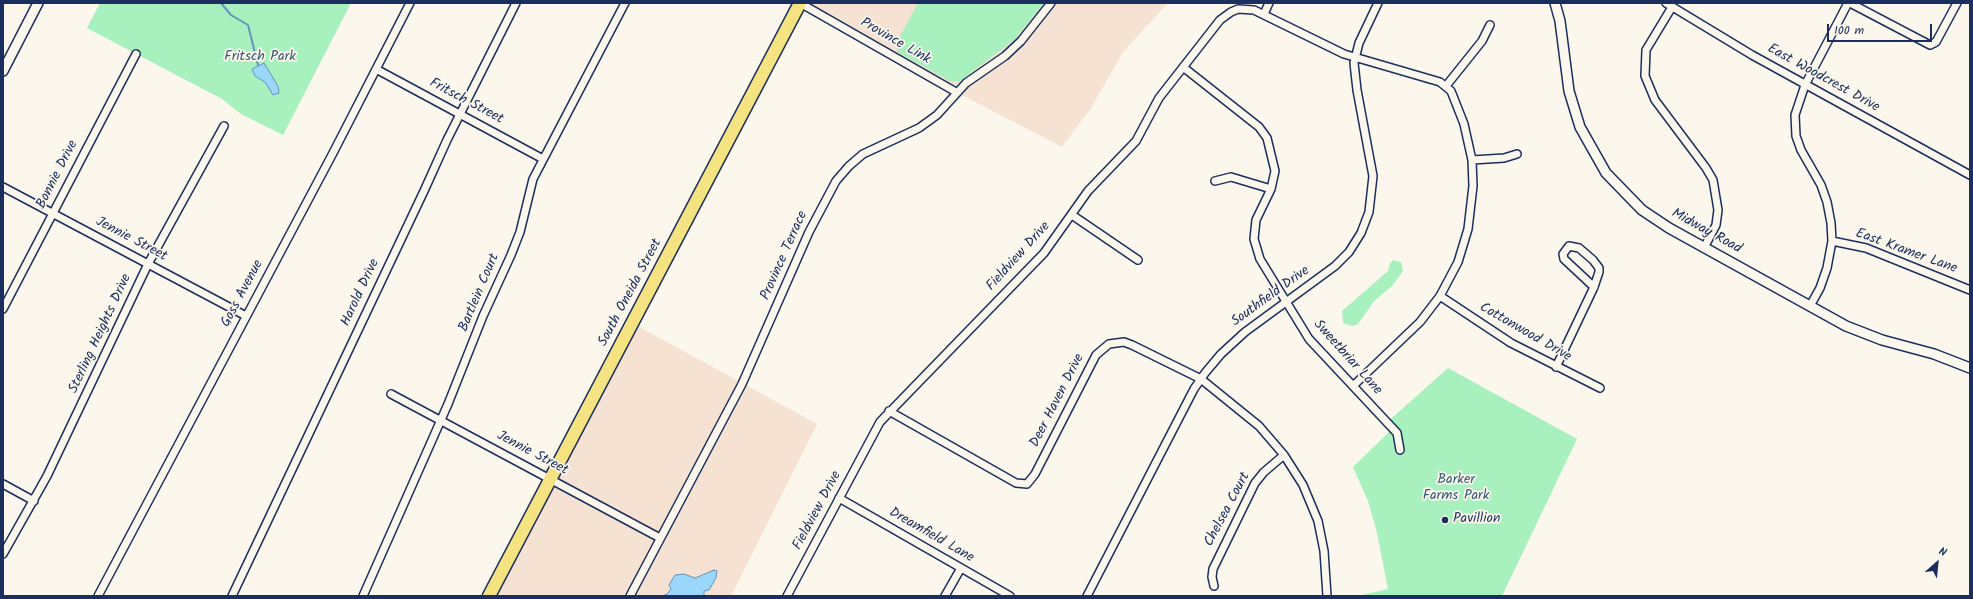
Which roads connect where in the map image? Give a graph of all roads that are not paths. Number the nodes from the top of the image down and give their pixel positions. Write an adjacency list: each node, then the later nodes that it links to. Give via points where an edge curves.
1 (38, 3): 19 (main road)
2 (410, 3): 18 (street, Goss Avenue)
3 (516, 3): 23 (street, Harold Drive)
4 (625, 3): 26 (street, Bartlein Court)
5 (800, 3): 22 (street, Province Link); 55 (highway, South Oneida Street)
6 (1051, 3): 22 (street, Province Terrace, via 1010,52 979,72)
7 (1269, 3): 13 (street)
8 (1378, 3): 16 (street, Southfield Drive)
9 (1555, 3): 35 (main road, Midway Road, via 1573,109 1596,158 1606,173 1642,210)
10 (1849, 3): 11 (street, via 1930,45 1936,42); 20 (street)
11 (1957, 3)
12 (1669, 5): 20 (street, East Woodcrest Drive); 35 (street, via 1646,50 1645,76 1655,100 1713,180 1718,210 1716,225)
13 (1264, 14): 16 (street, Fieldview Drive); 17 (street, Fieldview Drive, via 1246,8 1225,15)
14 (1490, 25): 21 (street, via 1482,41)
15 (136, 54): 32 (street, Bonnie Drive)
16 (1355, 57): 21 (street, Fieldview Drive); 41 (street, Southfield Drive, via 1355,77 1373,176 1369,212 1361,234 1349,252 1335,266)
17 (1183, 67): 31 (street, Sweetbriar Lane, via 1264,133 1270,143 1275,171); 33 (street, Fieldview Drive, via 1156,103 1136,141 1096,182)
18 (376, 69): 23 (street, Fritsch Street); 44 (street, Goss Avenue)
19 (3, 71)
20 (1805, 84): 28 (street, East Woodcrest Drive); 34 (street, via 1795,115 1796,136 1827,202)
21 (1446, 86): 27 (street, via 1460,110)
22 (956, 92): 59 (street, Province Terrace, via 944,109 928,122 863,154 848,166 836,181 809,232 742,384)
23 (460, 113): 26 (street, Fritsch Street); 64 (street, Harold Drive)
24 (224, 126): 37 (street, Sterling Heights Drive)
25 (1517, 154): 27 (street, via 1504,158)
26 (543, 159): 52 (street, Bartlein Court, via 528,195 516,242)
27 (1472, 160): 40 (street, via 1473,201 1468,229 1458,262)
28 (1970, 175)
29 (1214, 181): 31 (street, via 1231,177)
30 (3, 187): 32 (street, Jennie Street)
31 (1271, 189): 41 (street, Sweetbriar Lane, via 1257,215 1254,239 1260,259)
32 (53, 213): 37 (street, Jennie Street); 43 (street, Bonnie Drive)
33 (1072, 215): 36 (street); 51 (street, Fieldview Drive, via 1044,253)
34 (1832, 241): 39 (street, East Kramer Lane, via 1866,248); 42 (street, via 1828,268)
35 (1704, 248): 42 (main road, Midway Road)
36 (1138, 260)
37 (148, 264): 44 (street, Jennie Street); 58 (street, Sterling Heights Drive)
38 (1594, 287): 38 (street, via 1599,272 1597,264 1579,248 1569,246 1563,254 1564,259); 45 (street)
39 (1970, 290)
40 (1440, 296): 45 (street, Cottonwood Drive, via 1511,343); 48 (street, via 1409,333)
41 (1286, 302): 47 (street, Southfield Drive, via 1234,341); 48 (street, Sweetbriar Lane, via 1309,339)
42 (1810, 306): 46 (main road, Midway Road, via 1865,334 1934,354)
43 (3, 309)
44 (246, 316): 63 (street, Goss Avenue)
45 (1556, 366): 49 (street, Cottonwood Drive)
46 (1970, 368)
47 (1201, 379): 51 (street, Deer Haven Drive, via 1132,345 1124,342 1109,344 1092,362 1033,478 1024,485 1016,483); 54 (street, Deer Haven Drive, via 1259,426); 71 (street, Southfield Drive)
48 (1354, 385): 53 (street, Sweetbriar Lane, via 1397,433)
49 (1600, 388)
50 (391, 394): 52 (street, Jennie Street)
51 (889, 411): 57 (street, Fieldview Drive, via 876,429)
52 (440, 420): 55 (street, Jennie Street); 65 (street, Bartlein Court)
53 (1400, 450)
54 (1284, 455): 62 (street, Chelsea Court, via 1255,483 1213,569); 72 (street, Deer Haven Drive, via 1303,485 1318,521 1324,551)
55 (550, 479): 59 (street, Jennie Street); 66 (highway, South Oneida Street)
56 (3, 484): 58 (street)
57 (839, 498): 61 (street, Dreamfield Lane); 68 (street, Fieldview Drive)
58 (34, 501): 60 (street, Sterling Heights Drive)
59 (660, 538): 67 (street, Province Terrace)
60 (3, 554)
61 (961, 568): 69 (street); 70 (street, Dreamfield Lane)
62 (1214, 586)
63 (98, 596)
64 (232, 596)
65 (363, 596)
66 (489, 596)
67 (630, 596)
68 (787, 596)
69 (945, 596)
70 (1010, 596)
71 (1087, 596)
72 (1327, 596)

